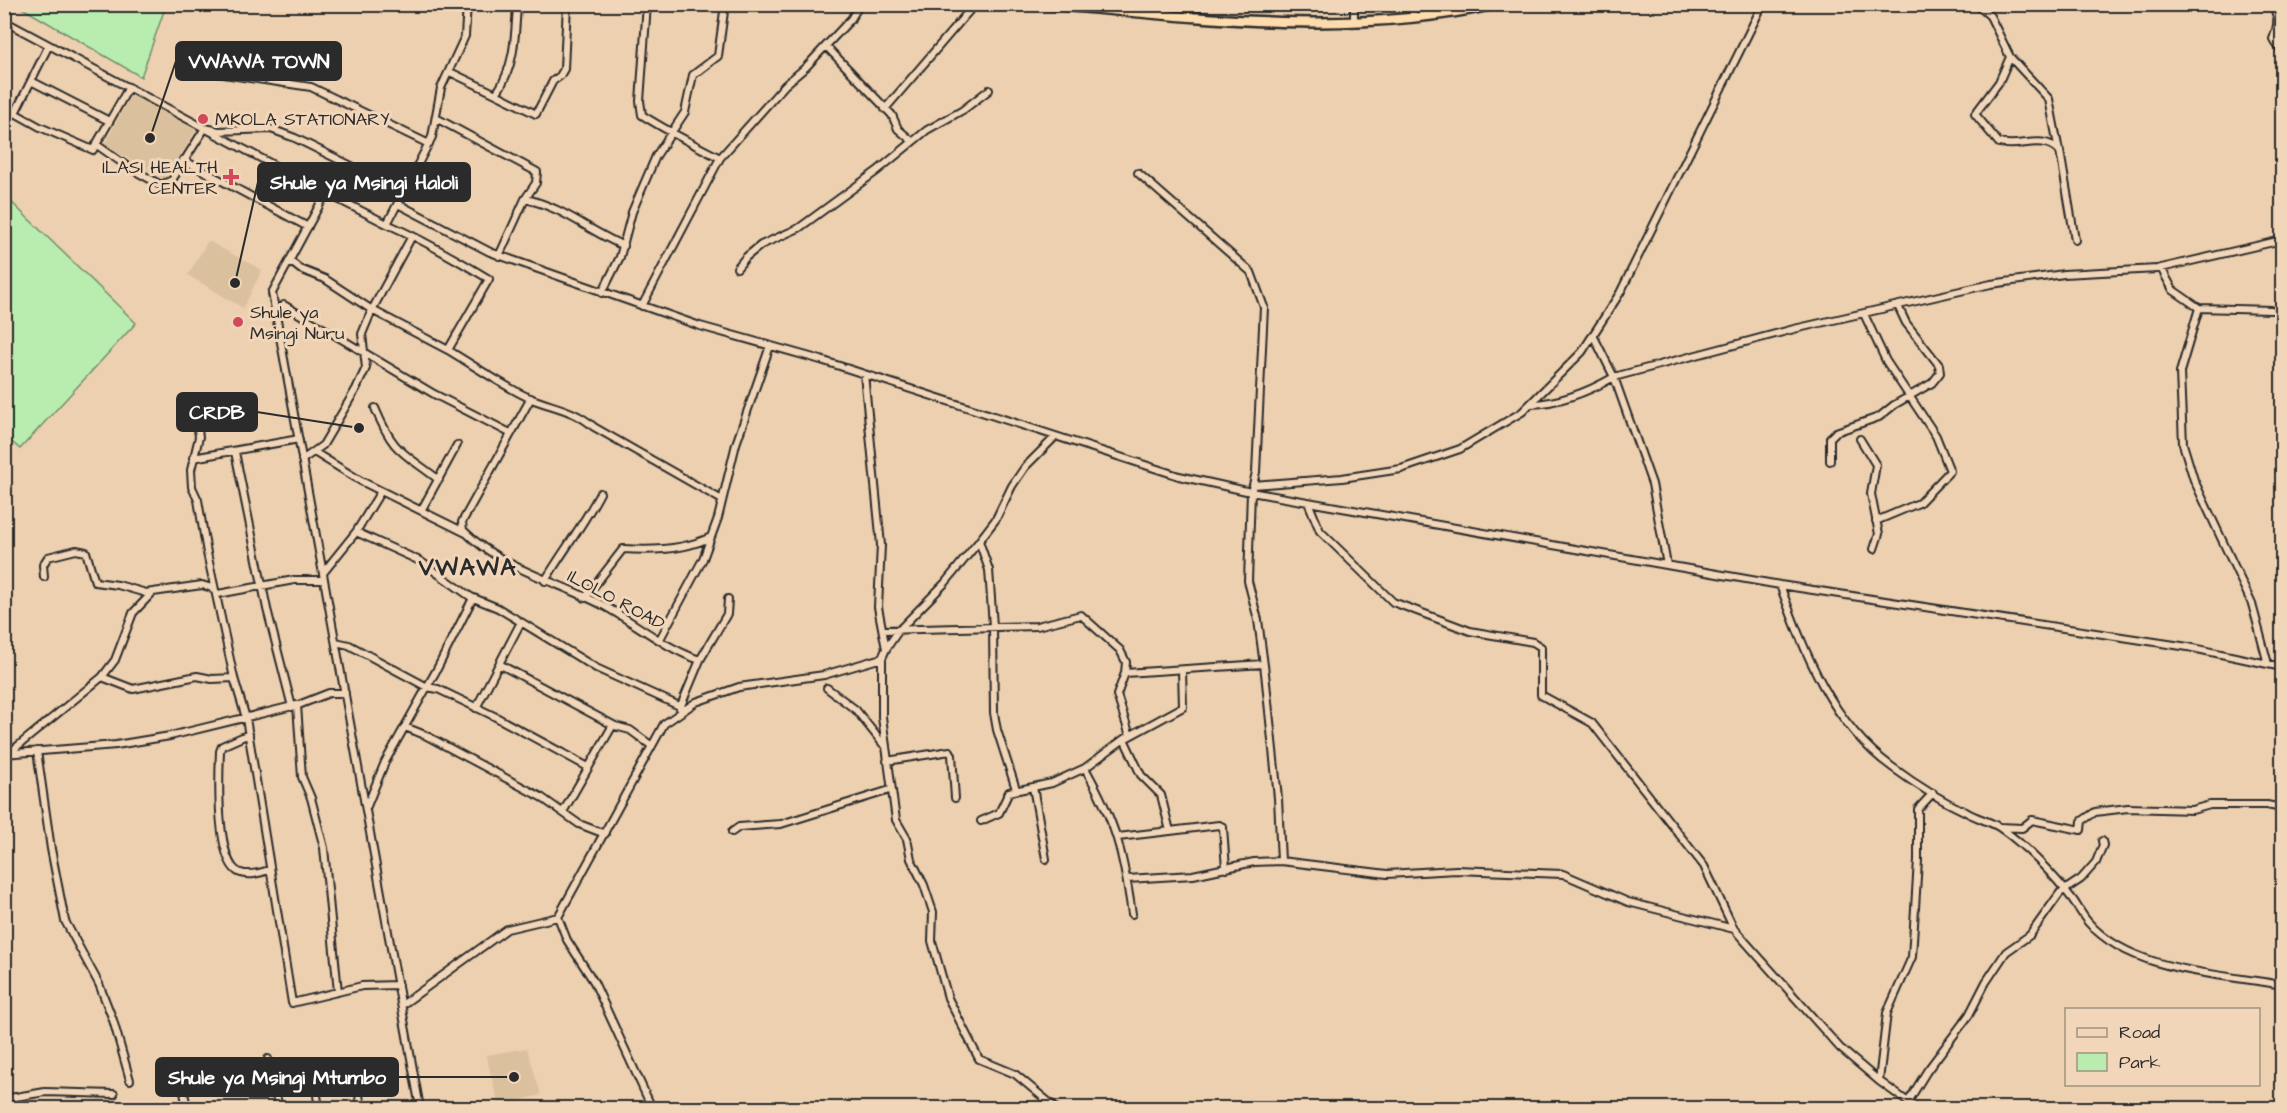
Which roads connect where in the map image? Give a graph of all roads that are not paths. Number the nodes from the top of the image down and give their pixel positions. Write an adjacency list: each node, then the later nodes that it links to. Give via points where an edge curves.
1 (467, 4): 23 (street, via 465,36)
2 (517, 4): 27 (street, via 514,52 506,81)
3 (567, 4): 27 (street, via 564,69 536,114)
4 (647, 4): 34 (street, via 642,115)
5 (724, 4): 34 (street, via 718,56 693,75 685,112)
6 (860, 4): 19 (street)
7 (975, 4): 29 (street)
8 (1045, 4): 17 (highway, via 1169,15)
9 (1354, 4): 17 (street)
10 (1415, 4): 15 (street)
11 (1497, 4): 15 (highway)
12 (1763, 4): 64 (street, via 1620,293)
13 (1976, 4): 21 (street, via 1990,16)
14 (2271, 4): 20 (street, via 2278,25 2273,39)
15 (1412, 17): 17 (highway)
16 (4, 21): 18 (street)
17 (1354, 22)
18 (49, 45): 24 (street); 25 (street)
19 (826, 46): 29 (street); 39 (street)
20 (2283, 52)
21 (2010, 57): 38 (street, via 2049,99); 38 (street, via 1999,82 1975,114 1999,143 2043,141)
22 (210, 72): 36 (street, via 311,87)
23 (450, 72): 27 (street); 31 (street, via 441,88)
24 (32, 81): 30 (street); 32 (street)
25 (129, 87): 32 (street); 33 (street)
26 (989, 90): 35 (street)
27 (496, 94)
28 (4, 107): 30 (street)
29 (885, 109): 35 (street)
30 (15, 113): 37 (street, via 85,148 93,150)
31 (436, 118): 36 (street); 44 (street, via 537,172 536,183)
32 (109, 121): 37 (street)
33 (206, 128): 40 (street); 42 (street, via 271,129); 43 (street)
34 (669, 133): 39 (street); 51 (street, via 638,197)
35 (912, 141): 54 (street, via 799,228 761,245)
36 (429, 144): 42 (street)
37 (97, 145): 40 (street, via 161,184 172,180)
38 (2060, 151): 49 (street)
39 (720, 158): 58 (street)
40 (183, 160): 47 (street)
41 (1138, 173): 88 (street, via 1251,272 1264,307 1257,472)
42 (404, 192): 45 (street)
43 (326, 193): 46 (street); 47 (street)
44 (525, 199): 51 (street, via 548,206); 52 (street)
45 (398, 204): 46 (street); 52 (street)
46 (387, 224): 48 (street)
47 (308, 227): 53 (street)
48 (412, 236): 61 (street); 68 (street, via 489,279)
49 (2075, 240)
50 (2283, 240): 55 (street)
51 (624, 246): 56 (street)
52 (499, 256): 56 (street)
53 (290, 261): 61 (street); 79 (street, via 272,293)
54 (737, 268)
55 (2161, 268): 59 (street, via 2064,274 1991,284); 60 (street, via 2173,290)
56 (602, 293): 58 (street)
57 (284, 305): 66 (street)
58 (642, 306): 67 (street)
59 (1898, 306): 63 (street); 72 (street, via 1941,369 1932,383)
60 (2199, 308): 62 (street); 123 (street, via 2180,372 2183,444 2194,480 2252,604)
61 (372, 310): 65 (street); 68 (street)
62 (2271, 310)
63 (1864, 314): 71 (street); 72 (street)
64 (1593, 335): 71 (street); 74 (street, via 1582,352)
65 (362, 337): 66 (street); 69 (street)
66 (351, 345): 69 (street)
67 (770, 346): 70 (street); 92 (street, via 736,444)
68 (448, 350): 73 (street)
69 (365, 354): 77 (street); 83 (street, via 366,368 356,389 323,445)
70 (864, 374): 78 (street); 114 (street, via 881,545 878,607)
71 (1614, 377): 74 (street, via 1593,389 1551,403); 101 (street, via 1652,484)
72 (1909, 396): 86 (street, via 1880,417 1834,434 1828,447); 95 (street, via 1936,436 1950,471 1919,502)
73 (531, 398): 77 (street); 92 (street, via 569,410)
74 (1531, 404): 88 (street, via 1460,448 1401,469)
75 (375, 408): 87 (street, via 395,448)
76 (196, 413): 84 (street, via 199,437)
77 (510, 433): 97 (street, via 462,522)
78 (1055, 437): 90 (street, via 1179,476); 99 (street, via 1024,467 996,519)
79 (299, 439): 82 (street); 85 (street)
80 (1860, 439): 95 (street, via 1876,465 1870,494)
81 (458, 445): 87 (street)
82 (235, 452): 84 (street); 105 (street)
83 (314, 452): 85 (street); 89 (street, ILOLO ROAD)
84 (193, 458): 108 (street, via 192,487)
85 (302, 460): 102 (street)
86 (1830, 461)
87 (439, 480): 94 (street)
88 (1253, 485): 90 (street)
89 (381, 491): 94 (street, ILOLO ROAD); 96 (street)
90 (1251, 492): 93 (street); 122 (street, via 1247,569)
91 (600, 493): 104 (street)
92 (722, 500): 98 (street)
93 (1308, 502): 101 (street); 171 (street, via 1320,531 1392,602 1470,631 1533,642 1541,647 1541,695 1592,723 1704,866)
94 (422, 510): 97 (street, ILOLO ROAD)
95 (1876, 521): 100 (street, via 1879,537)
96 (356, 532): 102 (street); 109 (street, via 420,561)
97 (467, 534): 104 (street, ILOLO ROAD, via 509,565)
98 (711, 537): 110 (street, via 663,550 623,549); 116 (street)
99 (979, 541): 113 (street, via 989,570); 115 (street)
100 (1874, 549)
101 (1667, 565): 106 (street)
102 (324, 576): 105 (street); 117 (street)
103 (44, 577): 107 (street, via 43,565 48,557 75,550 86,552 95,582)
104 (545, 581): 110 (street, ILOLO ROAD)
105 (264, 585): 108 (street); 132 (street)
106 (1780, 585): 123 (street, via 2188,647); 151 (street, via 1806,658 1845,720 1891,767)
107 (152, 593): 108 (street, via 202,585); 127 (street, via 134,613 115,660)
108 (218, 594): 128 (street)
109 (473, 598): 112 (street); 129 (street)
110 (585, 598): 116 (street, ILOLO ROAD)
111 (728, 599): 120 (street, via 727,614)
112 (521, 622): 121 (street); 134 (street, via 597,668)
113 (993, 626): 115 (street); 126 (street, via 1037,626 1081,615 1120,650 1126,662); 149 (street, via 994,713)
114 (883, 630): 115 (street); 118 (street)
115 (899, 630): 118 (street)
116 (660, 639): 120 (street, ILOLO ROAD)
117 (336, 642): 129 (street, via 376,658); 131 (street)
118 (886, 649): 119 (street)
119 (882, 658): 134 (street, via 824,675 739,687); 142 (street)
120 (700, 660): 134 (street)
121 (499, 664): 133 (street); 136 (street)
122 (1263, 664): 125 (street); 164 (street)
123 (2268, 664): 124 (street)
124 (2283, 667)
125 (1182, 670): 126 (street); 139 (street, via 1183,707)
126 (1125, 673): 139 (street, via 1117,695)
127 (102, 677): 128 (street, via 132,689 197,676); 144 (street)
128 (234, 678): 135 (street)
129 (427, 687): 133 (street); 137 (street)
130 (827, 688): 142 (street, via 856,710)
131 (345, 693): 132 (street, via 329,693); 154 (street)
132 (294, 706): 135 (street); 174 (street, via 302,777 324,848)
133 (476, 708): 146 (street)
134 (683, 708): 141 (street, via 664,723)
135 (246, 718): 138 (street); 143 (street, via 116,745)
136 (613, 725): 141 (street, via 630,730); 146 (street)
137 (405, 727): 154 (street, via 385,762); 155 (street)
138 (249, 734): 166 (street); 166 (street, via 222,746 220,751 225,850 229,864 239,873)
139 (1127, 738): 147 (street); 158 (street, via 1141,775 1161,795)
140 (4, 743): 144 (street)
141 (652, 746): 160 (street)
142 (886, 749): 145 (street)
143 (37, 752): 144 (street); 178 (street, via 66,921 99,984)
144 (8, 753)
145 (887, 761): 150 (street); 152 (street, via 950,752)
146 (588, 767): 155 (street)
147 (1085, 768): 148 (street); 161 (street)
148 (1033, 788): 149 (street); 163 (street)
149 (1016, 789): 156 (street, via 1006,796 999,813)
150 (890, 790): 159 (street, via 781,824 739,827); 191 (street, via 896,820 907,839 911,860 933,912 932,941 948,998 979,1059 1015,1074)
151 (1932, 793): 157 (street); 179 (street, via 1918,809 1912,957 1887,1013)
152 (955, 798)
153 (2283, 808): 157 (street, via 2210,805 2192,810 2106,810 2082,821 2081,831 2032,820 2022,828)
154 (366, 809): 172 (street)
155 (563, 812): 160 (street, via 579,824)
156 (981, 821)
157 (1997, 826): 168 (street, via 2023,846)
158 (1170, 831): 161 (street); 165 (street, via 1221,825)
159 (732, 832)
160 (605, 834): 170 (street)
161 (1118, 837): 167 (street)
162 (2102, 841): 168 (street, via 2096,862)
163 (1046, 859)
164 (1281, 861): 165 (street); 171 (street, via 1387,874 1456,870 1563,874 1628,902)
165 (1227, 869): 167 (street)
166 (269, 870): 174 (street, via 292,1003)
167 (1127, 879): 169 (street)
168 (2065, 890): 173 (street, via 2088,922 2131,953 2206,973); 184 (street, via 2030,935 2006,952 1969,1015)
169 (1132, 914)
170 (558, 917): 175 (street, via 507,929); 190 (street, via 567,940 594,982)
171 (1734, 929): 179 (street, via 1840,1048)
172 (398, 985): 174 (street, via 362,986); 175 (street)
173 (2283, 986)
174 (338, 992)
175 (402, 1005): 189 (street)
176 (268, 1059): 186 (street)
177 (357, 1075): 188 (street)
178 (130, 1080)
179 (1879, 1081): 184 (street)
180 (183, 1087): 185 (street)
181 (316, 1089): 187 (street)
182 (114, 1094): 183 (street, via 45,1092)
183 (4, 1099)
184 (1908, 1102): 192 (street)
185 (187, 1108)
186 (279, 1108)
187 (319, 1108)
188 (362, 1108)
189 (420, 1108)
190 (652, 1108)
191 (1056, 1108)
192 (1917, 1108)

